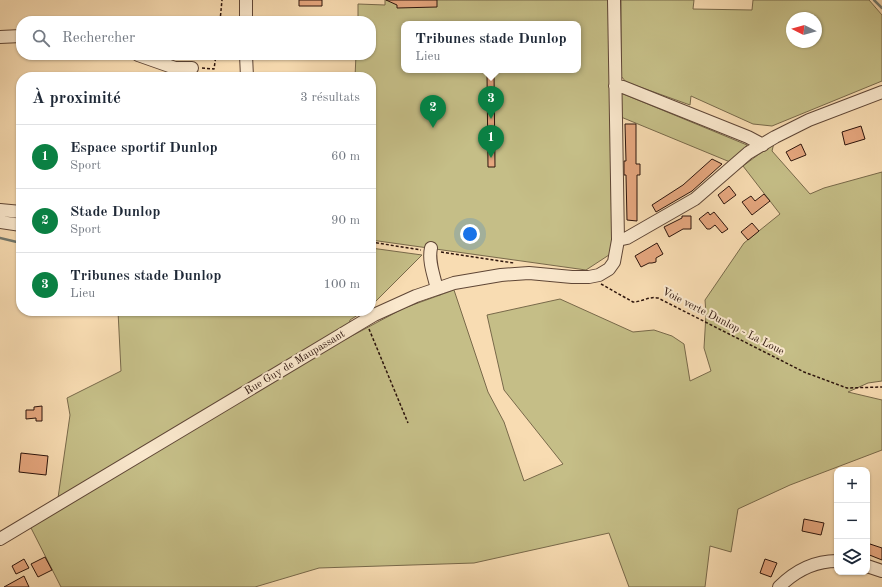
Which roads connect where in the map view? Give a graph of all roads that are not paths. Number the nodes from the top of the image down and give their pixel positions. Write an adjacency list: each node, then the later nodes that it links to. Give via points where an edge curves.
1 (246, 0): 3 (street)
2 (614, 0): 10 (street)
3 (246, 16)
4 (16, 36): 5 (street)
5 (0, 37)
6 (152, 60): 8 (street, via 174,68)
7 (246, 60): 9 (street)
8 (192, 68)
9 (247, 72)
10 (615, 86): 12 (street); 17 (street)
11 (882, 92): 12 (street, via 809,120)
12 (763, 144): 17 (street, via 748,153 690,202 627,238)
13 (0, 210): 14 (street)
14 (16, 212)
15 (0, 222): 16 (street)
16 (16, 224)
17 (618, 240): 19 (street, Rue Guy de Maupassant, via 614,262 609,269 599,275 501,275 454,283)
18 (431, 249): 19 (street, via 433,274)
19 (438, 289): 21 (street, Rue Guy de Maupassant, via 416,296)
20 (375, 316): 22 (street, Rue Guy de Maupassant)
21 (376, 316)
22 (0, 539)
23 (834, 561): 26 (street, via 809,566 788,578)
24 (870, 567): 25 (street)
25 (882, 571)
26 (780, 587)

